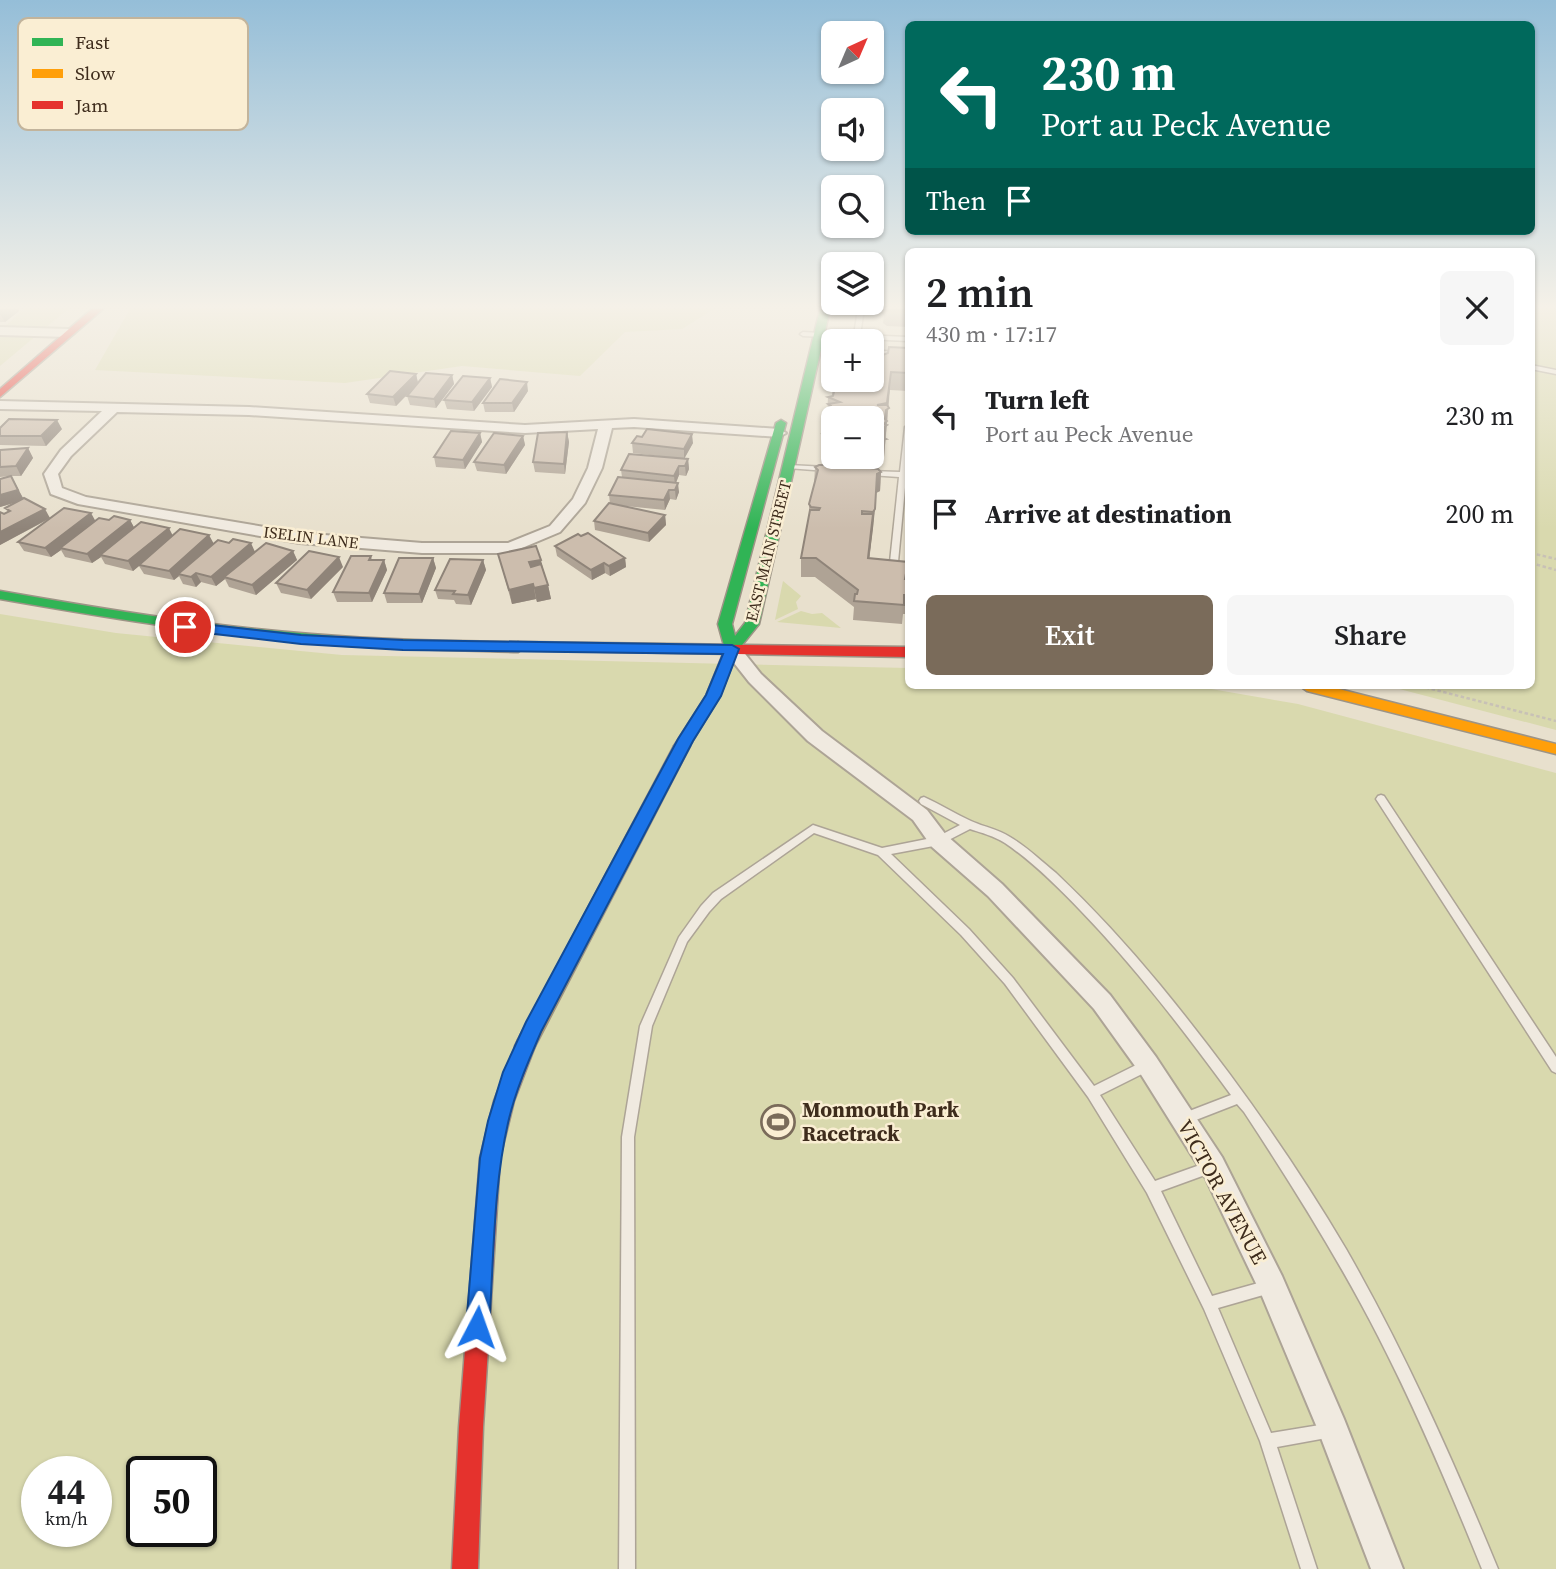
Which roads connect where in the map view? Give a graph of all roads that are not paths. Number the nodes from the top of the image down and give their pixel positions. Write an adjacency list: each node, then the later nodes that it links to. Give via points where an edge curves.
1 (13, 382): 3 (main road)
2 (812, 382): 9 (main road, EAST MAIN STREET)
3 (0, 394)
4 (0, 405): 5 (street)
5 (112, 409): 7 (street, via 249,411 525,429); 7 (street, ISELIN LANE, via 51,474 57,491 83,501 300,538 422,548 510,548 555,529 580,500 595,468)
6 (784, 410): 8 (main road, EAST MAIN STREET)
7 (606, 424): 8 (street)
8 (779, 433): 17 (main road, EAST MAIN STREET, via 725,624)
9 (789, 467): 10 (lane); 17 (main road, EAST MAIN STREET, via 752,624)
10 (838, 470)
11 (862, 472): 12 (lane)
12 (905, 475)
13 (905, 482): 14 (lane, via 894,562)
14 (905, 572)
15 (0, 595): 17 (main road, via 185,627 325,641)
16 (905, 644): 17 (main road)
17 (732, 649): 19 (street, VICTOR AVENUE); 37 (main road, via 713,696 533,1028 498,1121 485,1203)
18 (1320, 689): 20 (main road)
19 (815, 736): 22 (street, VICTOR AVENUE, via 850,748); 24 (street, VICTOR AVENUE, via 913,808)
20 (1556, 749)
21 (1381, 800): 27 (lane)
22 (924, 801): 23 (lane, VICTOR AVENUE); 24 (street, via 936,816)
23 (969, 825): 24 (lane); 29 (lane, VICTOR AVENUE, via 1007,839 1109,934 1199,1039)
24 (939, 841): 25 (lane); 26 (street, VICTOR AVENUE, via 995,890 1102,1002)
25 (882, 852): 28 (lane, via 1009,981); 38 (lane, via 813,829 717,896 683,940 646,1026 628,1137)
26 (1148, 1065): 28 (lane); 30 (street, VICTOR AVENUE)
27 (1556, 1067)
28 (1092, 1093): 32 (lane)
29 (1240, 1097): 30 (lane); 41 (lane, VICTOR AVENUE, via 1302,1185 1397,1354)
30 (1183, 1119): 31 (street, VICTOR AVENUE)
31 (1213, 1166): 32 (lane); 33 (street, VICTOR AVENUE)
32 (1152, 1188): 34 (lane)
33 (1272, 1286): 34 (lane); 35 (street, VICTOR AVENUE)
34 (1209, 1304): 36 (lane)
35 (1333, 1430): 36 (lane); 40 (street, VICTOR AVENUE)
36 (1266, 1441): 39 (lane)
37 (465, 1569)
38 (627, 1569)
39 (1309, 1569)
40 (1387, 1569)
41 (1490, 1569)

